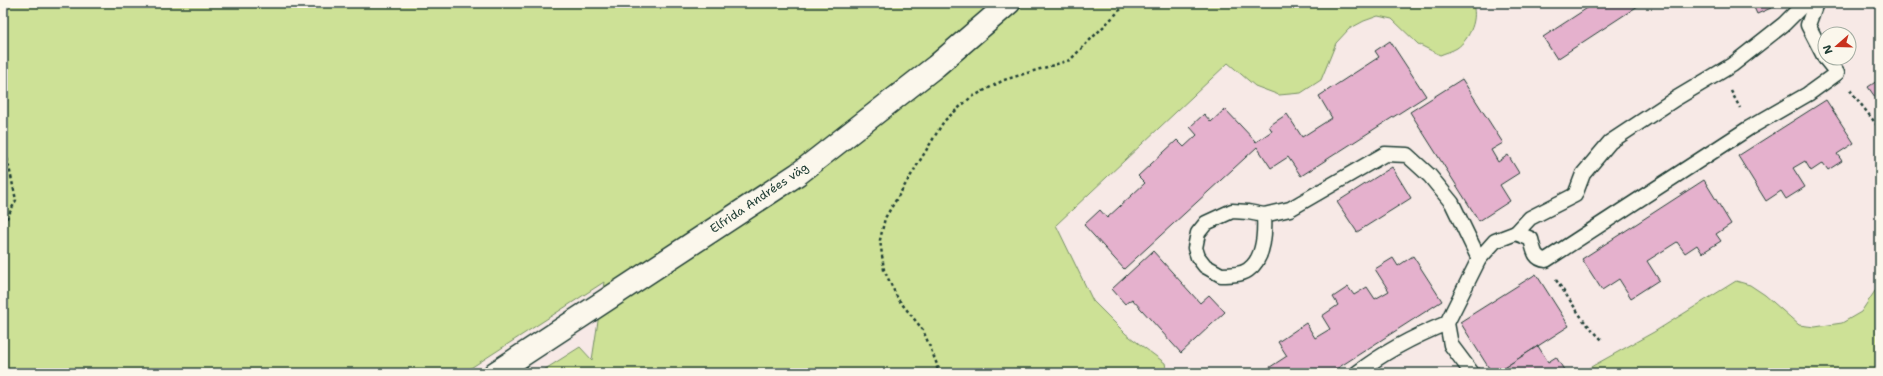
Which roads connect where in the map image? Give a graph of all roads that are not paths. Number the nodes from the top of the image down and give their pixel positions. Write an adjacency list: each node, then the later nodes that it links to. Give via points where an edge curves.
1 (1009, 3): 10 (street, Elfrida Andrées väg, via 936,66 798,174)
2 (1806, 3): 7 (lane, via 1732,65 1610,142 1583,174 1575,195 1530,218)
3 (1816, 3): 4 (lane, via 1808,24)
4 (1817, 42)
5 (1832, 66): 7 (lane, via 1837,72 1808,94 1749,128 1546,260 1536,256 1530,239)
6 (1264, 215): 6 (lane, via 1232,211 1206,223 1198,233 1195,248 1198,257 1205,266 1221,275 1248,270 1262,248); 8 (lane, via 1290,209 1385,154 1407,155 1430,176 1452,204)
7 (1516, 233): 8 (lane, via 1495,241)
8 (1479, 259): 9 (lane)
9 (1447, 323): 11 (lane, via 1425,331 1390,350); 12 (lane, via 1451,345)
10 (495, 373)
11 (1357, 373)
12 (1472, 373)

